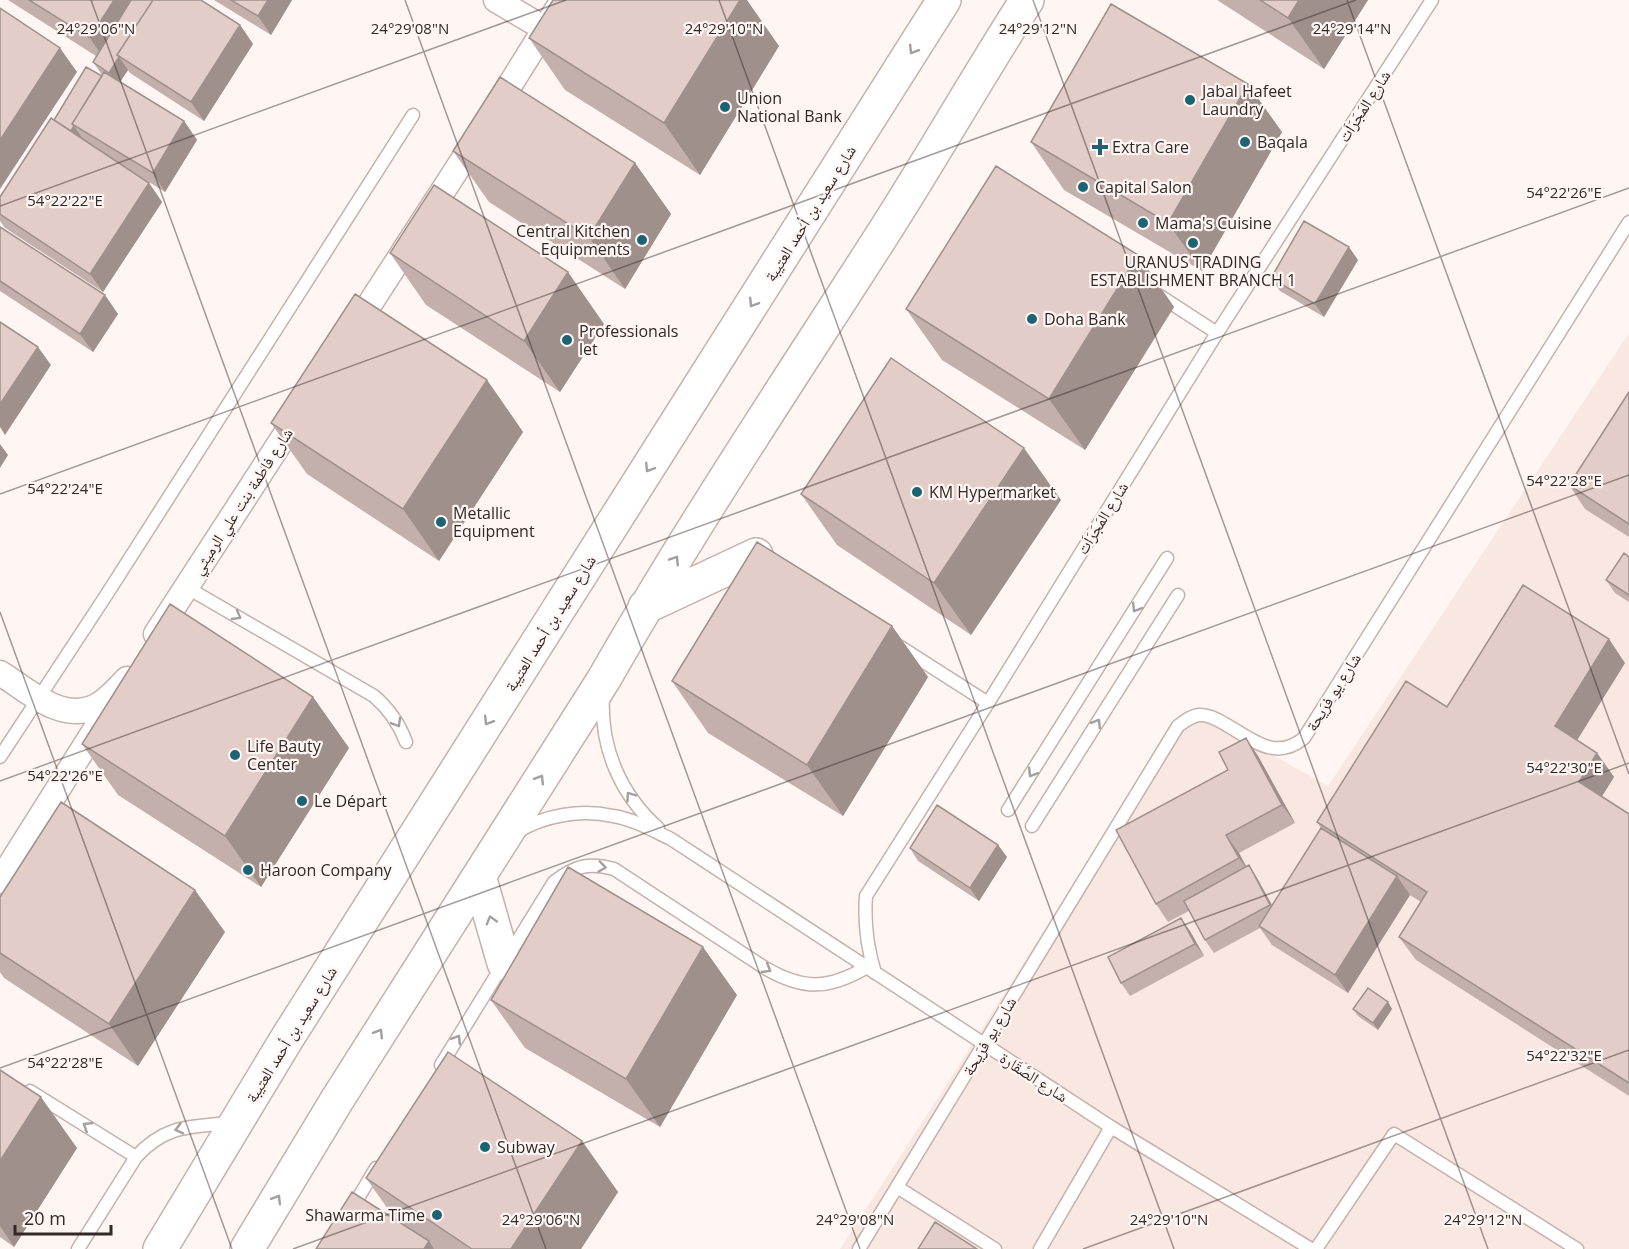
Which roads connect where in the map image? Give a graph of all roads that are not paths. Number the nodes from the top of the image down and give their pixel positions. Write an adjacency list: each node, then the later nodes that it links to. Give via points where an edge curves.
1 (496, 0): 6 (street)
2 (563, 0): 6 (street)
3 (944, 0): 37 (main road, شارع سعيد بن أحمد العتيبة, one-way to 37, via 292,1030)
4 (1027, 0): 17 (main road, one-way to 4, via 886,230)
5 (1432, 0): 10 (lane, شارع المَجَرَاَت)
6 (545, 29): 11 (street)
7 (413, 116): 22 (lane)
8 (1629, 222): 34 (lane, شارع يو فرَيحة, via 1304,738 1277,749 1266,747 1212,717 1188,718 1178,726)
9 (1147, 288): 10 (lane)
10 (1217, 333): 23 (lane, شارع المَجَرَاَت)
11 (341, 348)
12 (309, 398): 15 (street, شارع فاطمة بنت علي الرميثي)
13 (1167, 558): 26 (lane, one-way to 26)
14 (761, 559): 17 (main road)
15 (186, 587): 19 (street, شارع فاطمة بنت علي الرميثي); 24 (lane, one-way to 24, via 374,696 394,716)
16 (1178, 595): 27 (lane, one-way to 16)
17 (645, 607): 21 (main road)
18 (887, 639): 23 (lane)
19 (137, 664): 22 (street, via 103,702 92,708 77,712 61,710); 31 (street, شارع فاطمة بنت علي الرميثي)
20 (0, 673): 22 (street)
21 (603, 679): 28 (lane, شارع الصَّقّارة, one-way to 21, via 643,814 622,785 608,752 602,716); 29 (main road, one-way to 21)
22 (39, 698): 25 (lane)
23 (988, 703): 33 (lane, شارع المَجَرَاَت, via 866,896 864,915)
24 (406, 742)
25 (0, 757)
26 (1008, 810)
27 (1032, 826)
28 (670, 838): 29 (lane, شارع الصَّقّارة, via 614,816 584,813 553,817); 33 (lane, شارع الصَّقّارة)
29 (498, 844): 30 (main road)
30 (478, 876): 32 (main road, one-way to 30); 45 (main road, one-way to 30)
31 (0, 881)
32 (504, 963): 33 (lane, one-way to 33, via 554,882 574,869 598,865 614,869 784,979 827,984); 35 (lane, one-way to 32)
33 (871, 970): 34 (lane, شارع الصَّقّارة)
34 (984, 1045): 38 (lane, شارع الصَّقّارة); 41 (lane, شارع يو فرَيحة)
35 (437, 1072)
36 (20, 1085): 39 (lane, one-way to 36)
37 (237, 1123): 39 (lane, one-way to 39, via 171,1131); 44 (main road, شارع سعيد بن أحمد العتيبة)
38 (1111, 1127): 48 (lane); 49 (lane, شارع الصَّقّارة)
39 (136, 1157): 43 (lane)
40 (382, 1160): 42 (lane)
41 (897, 1187): 46 (lane, شارع يو فرَيحة); 47 (lane)
42 (345, 1220)
43 (78, 1249)
44 (160, 1249)
45 (247, 1249)
46 (859, 1249)
47 (995, 1249)
48 (1040, 1249)
49 (1311, 1249)
50 (1316, 1249): 51 (lane, via 1394,1134)
51 (1577, 1249)

